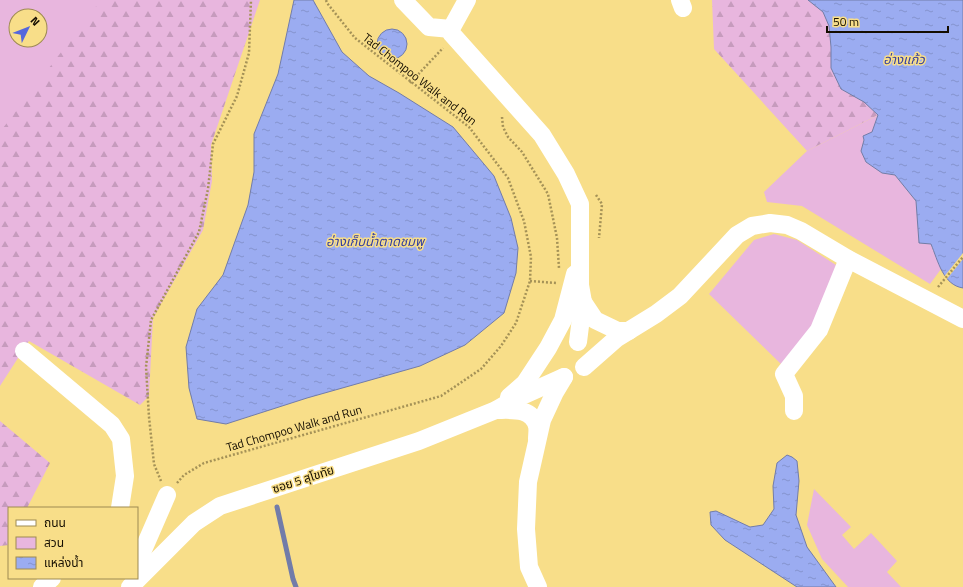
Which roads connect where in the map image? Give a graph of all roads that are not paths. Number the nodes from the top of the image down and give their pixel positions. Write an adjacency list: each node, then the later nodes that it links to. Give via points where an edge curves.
1 (403, 0): 3 (street, via 429,26)
2 (467, 0): 3 (street)
3 (452, 33): 4 (street, via 534,124 556,156 580,204)
4 (580, 250): 6 (street, via 580,285); 10 (street, via 563,320)
5 (848, 259): 7 (street); 8 (street, via 787,225 770,223 752,226 737,235 680,296); 15 (street, via 819,330 784,374 794,396)
6 (583, 302): 8 (street, via 594,320); 9 (street)
7 (963, 319)
8 (623, 334): 9 (street); 12 (street)
9 (579, 343): 10 (street, via 567,337 560,338); 12 (street, via 585,351)
10 (548, 348): 13 (street, via 547,364 557,375); 14 (street, via 525,383)
11 (24, 351): 18 (street, via 112,425 118,434 121,439 125,476)
12 (584, 367): 13 (street, via 572,377)
13 (564, 377): 14 (street); 16 (street, via 542,420)
14 (496, 410): 16 (street, via 523,411 531,416 537,425); 20 (street, ซอย 5 สุโขทัย, via 419,441 220,506 194,523)
15 (794, 411)
16 (537, 442): 23 (street, via 528,482 526,529 529,567)
17 (167, 495): 19 (street)
18 (120, 507)
19 (138, 562)
20 (138, 577)
21 (51, 579): 22 (street)
22 (42, 587)
23 (538, 587)

